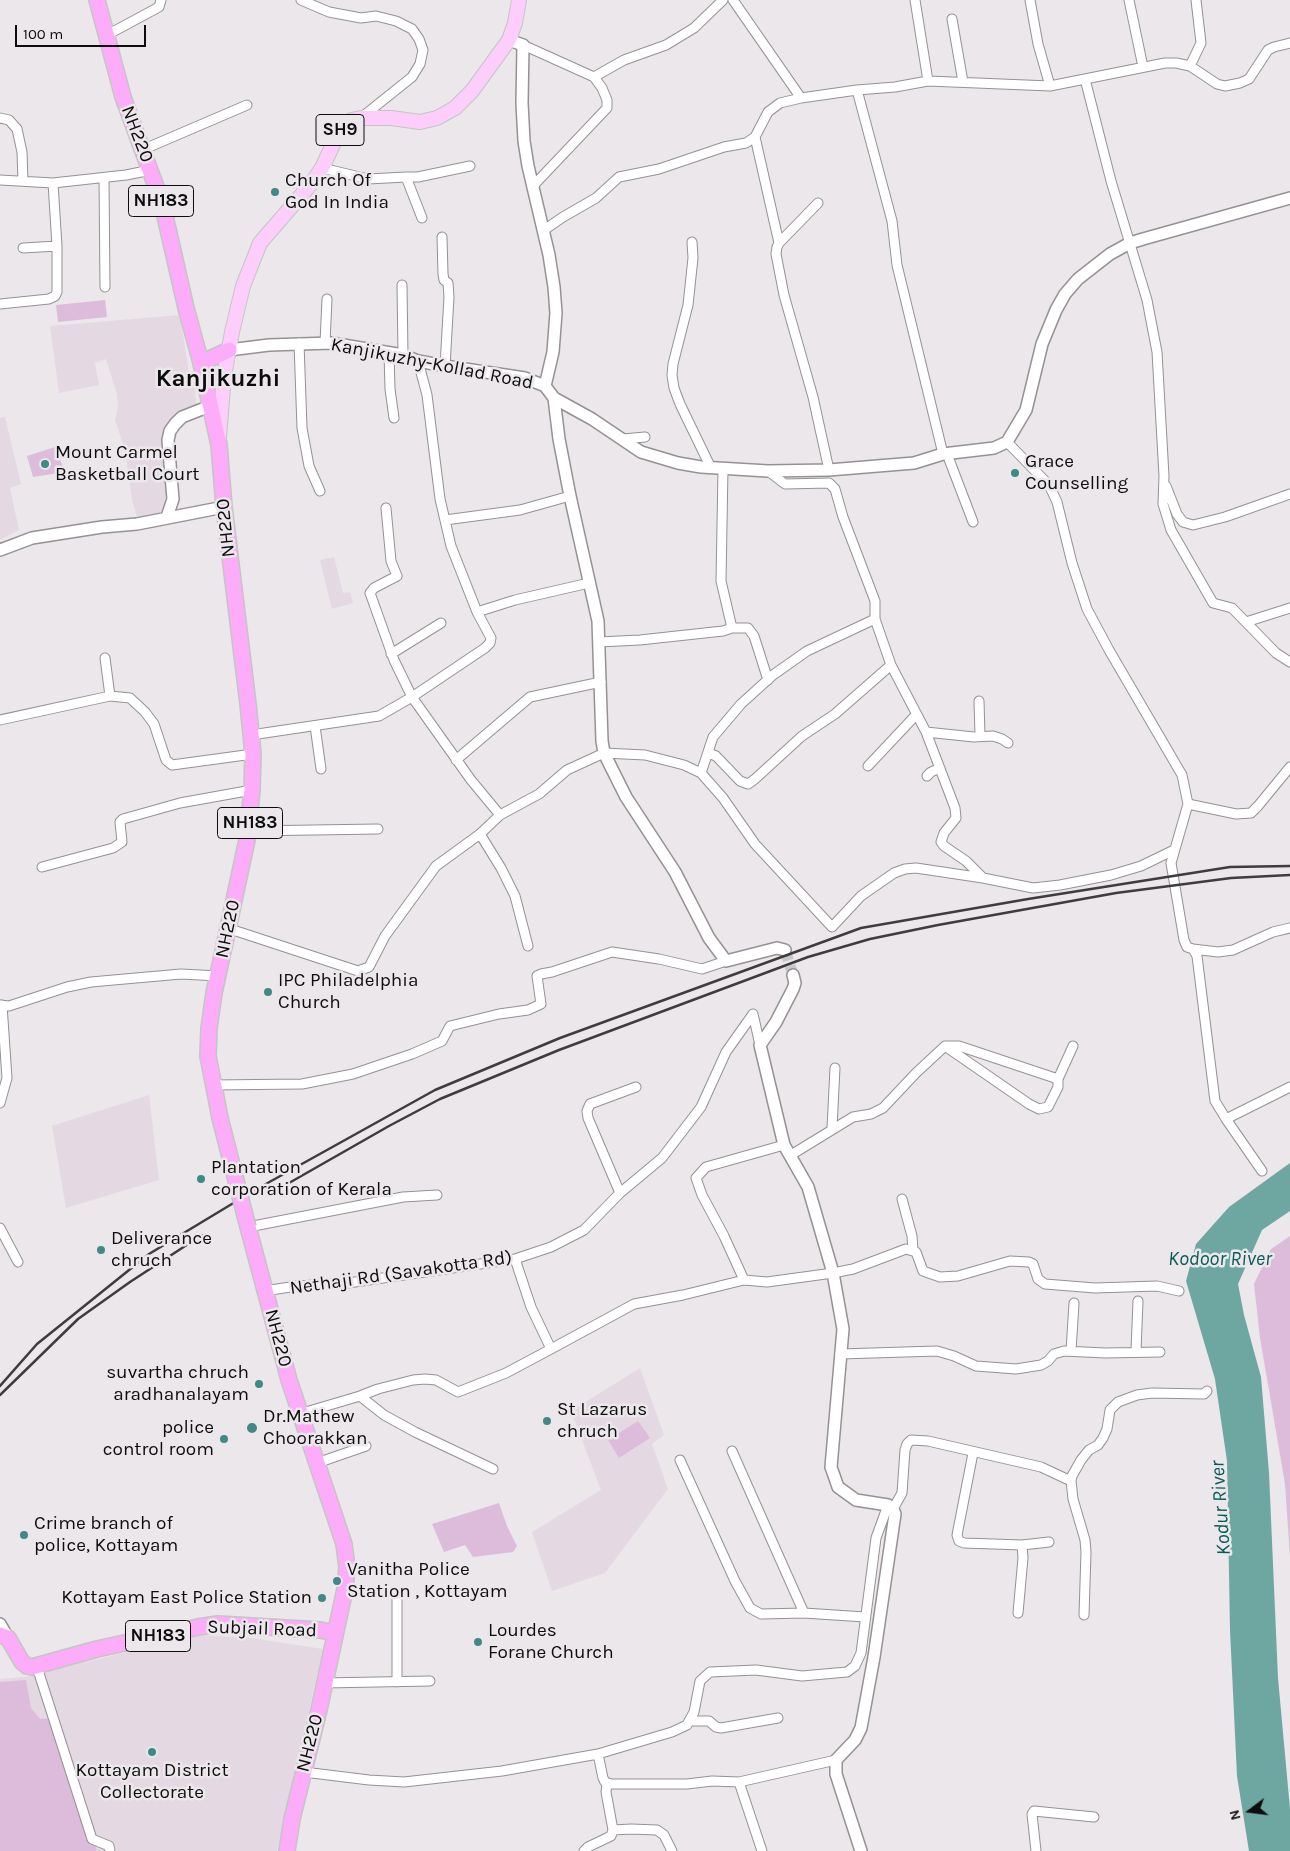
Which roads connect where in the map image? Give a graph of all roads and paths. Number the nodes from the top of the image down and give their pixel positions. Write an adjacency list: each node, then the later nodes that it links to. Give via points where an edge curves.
1 (97, 0): 12 (highway, NH220 / NH183)
2 (161, 0): 12 (street, via 159,7)
3 (301, 0): 27 (street, via 330,12 396,21 412,29 419,39 423,50 420,64 412,77)
4 (519, 0): 13 (main road, SH9)
5 (723, 0): 18 (street, via 694,28 666,45 624,60)
6 (733, 0): 24 (street)
7 (915, 0): 20 (street)
8 (1030, 0): 22 (street)
9 (1129, 0): 17 (street)
10 (1196, 0): 16 (street, via 1201,42)
11 (952, 19): 21 (street)
12 (107, 35): 29 (highway, NH220 / NH183)
13 (509, 40): 15 (main road); 27 (main road, SH9, via 472,91 455,108 437,118 420,122)
14 (1290, 43): 16 (street, via 1268,50 1248,79 1232,85 1217,84)
15 (523, 45): 18 (street); 38 (main road, via 524,141)
16 (1190, 66): 17 (street, via 1176,63)
17 (1144, 67): 19 (street)
18 (594, 77): 38 (street, via 602,88 608,108)
19 (1085, 80): 22 (street); 46 (street)
20 (928, 81): 21 (street); 23 (street)
21 (963, 82): 22 (street)
22 (1050, 86)
23 (857, 90): 24 (street); 69 (street, via 892,221 897,265)
24 (801, 98): 28 (street, via 780,103 768,112)
25 (247, 105): 29 (street)
26 (0, 118): 36 (street, via 9,120 17,129)
27 (361, 118): 31 (main road, SH9, via 344,126)
28 (755, 137): 42 (street, via 746,143 659,169 620,177 596,198); 45 (street)
29 (142, 150): 32 (highway, NH220 / NH183)
30 (470, 166): 33 (street)
31 (322, 168): 33 (street, via 368,179); 55 (main road, SH9, via 260,244 243,286)
32 (151, 170): 34 (street); 59 (highway, NH220 / NH183)
33 (406, 177): 41 (street)
34 (104, 178): 37 (street); 50 (street)
35 (0, 180): 36 (street)
36 (23, 181): 37 (street)
37 (53, 183): 47 (street)
38 (533, 186): 42 (main road)
39 (1290, 198): 46 (main road)
40 (818, 202): 45 (street)
41 (422, 218)
42 (544, 230): 61 (main road, via 556,313 553,352)
43 (442, 236): 60 (street, via 443,274 448,284)
44 (692, 242): 70 (street, via 688,305 672,375 680,404)
45 (779, 243): 71 (street, via 776,254 779,271)
46 (1130, 243): 67 (main road, via 1095,265 1065,294 1042,344 1026,410); 73 (street, via 1147,300 1157,352)
47 (57, 246): 48 (street); 52 (street, via 55,296)
48 (23, 248)
49 (402, 285): 57 (street)
50 (105, 288)
51 (327, 299): 53 (street)
52 (0, 304)
53 (326, 343): 54 (main road, Kanjikuzhy-Kollad Road); 56 (main road, Kanjikuzhy-Kollad Road)
54 (299, 344): 55 (main road, Kanjikuzhy-Kollad Road); 74 (street, via 302,428 309,466)
55 (229, 350): 59 (highway); 68 (main road)
56 (389, 352): 57 (main road, Kanjikuzhy-Kollad Road); 64 (street)
57 (403, 355): 58 (main road, Kanjikuzhy-Kollad Road)
58 (418, 361): 60 (main road, Kanjikuzhy-Kollad Road); 80 (street, via 427,395)
59 (201, 363): 63 (highway, NH220 / NH183)
60 (445, 366): 61 (main road, Kanjikuzhy-Kollad Road, via 525,378)
61 (545, 386): 62 (main road, Kanjikuzhy-Kollad Road)
62 (554, 398): 66 (main road, Kanjikuzhy-Kollad Road); 76 (main road)
63 (210, 406): 68 (highway, NH220 / NH183); 79 (main road, via 182,417 170,431 173,498)
64 (394, 418)
65 (645, 437): 66 (street)
66 (623, 439): 70 (main road, Kanjikuzhy-Kollad Road, via 641,452 678,463)
67 (1007, 442): 69 (main road, Kanjikuzhy-Kollad Road, via 994,448); 118 (street, via 1049,484 1087,609 1182,774)
68 (219, 445): 77 (highway, NH220 / NH183)
69 (945, 454): 71 (main road, Kanjikuzhy-Kollad Road, via 914,463); 81 (street)
70 (717, 468): 72 (main road, Kanjikuzhy-Kollad Road); 89 (street, via 722,581)
71 (829, 470): 72 (main road, Kanjikuzhy-Kollad Road)
72 (768, 471): 86 (street, via 785,484 829,483 835,489 876,601)
73 (1164, 476): 75 (street, via 1177,514 1188,524 1225,517); 87 (street, via 1163,504 1172,530 1213,603 1232,608)
74 (320, 491)
75 (1290, 494)
76 (570, 496): 80 (street, via 520,510); 83 (main road)
77 (224, 507): 79 (main road); 104 (highway, NH220 / NH183)
78 (386, 508): 91 (street, via 390,553 397,576 370,593)
79 (167, 517): 82 (main road, via 32,538)
80 (445, 520): 85 (street, via 451,546)
81 (973, 522)
82 (0, 550)
83 (589, 583): 85 (street); 90 (main road, via 598,621)
84 (1290, 608): 87 (street)
85 (477, 612): 98 (street, via 492,638 490,643)
86 (875, 619): 94 (street); 95 (street, via 807,651)
87 (1246, 622): 93 (street, via 1276,653)
88 (440, 623): 91 (street)
89 (732, 628): 90 (street); 95 (street, via 748,628 754,636)
90 (599, 642): 96 (main road)
91 (391, 654): 98 (street)
92 (105, 658): 97 (street)
93 (1290, 662)
94 (891, 666): 100 (street); 108 (street, via 835,714 802,736 748,784 740,781 716,756)
95 (768, 680): 108 (street, via 741,704 713,737)
96 (601, 682): 107 (main road); 110 (street, via 530,698)
97 (110, 696): 101 (street); 109 (street, via 130,698 145,712 154,724 166,760 172,765)
98 (412, 697): 102 (street, via 379,716); 110 (street)
99 (979, 701): 105 (street)
100 (916, 714): 103 (street); 111 (street)
101 (0, 720)
102 (315, 726): 104 (street); 114 (street)
103 (926, 732): 105 (street); 113 (street)
104 (251, 736): 109 (highway, NH220 / NH183)
105 (980, 736): 106 (street, via 993,736)
106 (1008, 743)
107 (604, 753): 115 (street, via 652,756); 119 (street, via 567,770 538,794); 131 (main road, via 709,938)
108 (708, 753): 115 (street)
109 (253, 754): 117 (highway, NH220 / NH183)
110 (456, 760): 119 (street)
111 (868, 766)
112 (1290, 766): 118 (street, via 1251,813 1236,814)
113 (940, 768): 116 (street); 125 (street, via 957,814 941,842 966,860)
114 (321, 769)
115 (700, 773): 125 (street, via 723,798 755,844 832,927 861,896 894,873 906,869)
116 (927, 776)
117 (252, 790): 121 (highway, NH220 / NH183); 124 (street, via 180,803 123,819 120,822 122,842 113,848)
118 (1188, 804): 123 (street)
119 (500, 815): 122 (street)
120 (378, 829): 121 (street)
121 (249, 831): 126 (highway, NH220 / NH183)
122 (480, 834): 126 (street, via 436,866 385,936 369,967 358,971); 128 (street, via 515,896)
123 (1174, 850): 125 (street, via 1141,866 1060,885 1033,888); 129 (street, via 1171,863 1184,940 1187,947)
124 (42, 867)
125 (983, 878)
126 (228, 928): 133 (highway, NH220 / NH183)
127 (1290, 928): 129 (street, via 1233,950)
128 (528, 946)
129 (1193, 949): 144 (street, via 1215,1101)
130 (785, 950): 131 (main road, via 777,948)
131 (726, 961): 140 (street, via 702,970 612,952 537,976 541,1004 528,1010 450,1026 442,1041 353,1074 302,1084)
132 (793, 975): 135 (main road, via 793,989)
133 (218, 976): 134 (street, via 181,974 91,982 9,1006); 140 (highway, NH220 / NH183, via 208,1036)
134 (1, 1005): 143 (street, via 7,1078)
135 (760, 1045): 146 (main road); 149 (street, Nethaji Rd (Savakotta Rd), via 753,1014 726,1052 701,1107 662,1158)
136 (945, 1046): 139 (street, via 958,1046); 139 (street, via 1039,1109 1048,1107 1058,1087); 145 (street, via 883,1108 853,1117)
137 (1073, 1046): 139 (street)
138 (835, 1068): 145 (street)
139 (1058, 1079)
140 (212, 1085): 152 (highway, NH220 / NH183, bridge)
141 (1290, 1086): 144 (street)
142 (636, 1087): 149 (street, via 590,1104 587,1111)
143 (0, 1103)
144 (1226, 1119): 148 (street)
145 (832, 1128): 147 (street)
146 (784, 1144): 147 (main road); 158 (street, via 706,1167 696,1178)
147 (791, 1155): 157 (main road, via 808,1187)
148 (1262, 1171)
149 (620, 1193): 155 (street, Nethaji Rd (Savakotta Rd), via 584,1230 551,1247)
150 (437, 1195): 152 (street, via 403,1197)
151 (902, 1199): 154 (street)
152 (248, 1227): 159 (highway, NH220 / NH183)
153 (0, 1228): 156 (street)
154 (913, 1250): 157 (street, via 906,1249); 160 (street, via 923,1271 940,1277 958,1276 1010,1261 1029,1262 1033,1264 1038,1279 1045,1284 1095,1288 1157,1286)
155 (515, 1259): 159 (street, Nethaji Rd (Savakotta Rd), via 348,1283); 163 (street, via 531,1307)
156 (18, 1262)
157 (833, 1273): 158 (street, via 767,1282); 167 (main road, via 843,1329)
158 (744, 1280): 163 (street, via 634,1304)
159 (264, 1291): 170 (highway, NH220 / NH183)
160 (1179, 1291)
161 (1138, 1301): 165 (street)
162 (1074, 1303): 164 (street)
163 (552, 1350): 169 (street, via 458,1392 436,1380 425,1379)
164 (1072, 1351): 165 (street); 167 (street, via 1054,1354 1041,1365 1016,1368 976,1366 936,1352)
165 (1136, 1351): 166 (street)
166 (1160, 1352)
167 (840, 1354): 178 (main road, via 831,1467 838,1487 856,1500)
168 (1208, 1391): 177 (street, via 1204,1394 1152,1393 1118,1402 1110,1410 1103,1438 1081,1460)
169 (360, 1396): 170 (street); 176 (street, via 384,1415)
170 (299, 1414): 175 (highway, NH220 / NH183)
171 (366, 1446): 175 (street)
172 (732, 1450): 182 (street)
173 (973, 1453): 177 (street, via 1041,1467); 178 (street, via 928,1441 908,1441 902,1493); 180 (street, via 957,1535 959,1541)
174 (680, 1460): 182 (street, via 750,1608 761,1614)
175 (317, 1463): 187 (highway, NH220 / NH183, via 346,1555 347,1578)
176 (493, 1469)
177 (1071, 1481): 185 (street, via 1086,1552)
178 (891, 1507): 184 (street, via 876,1538); 196 (main road, via 895,1514 861,1728)
179 (1049, 1542): 180 (street)
180 (1022, 1545): 183 (street)
181 (397, 1599): 191 (street)
182 (804, 1613): 184 (street)
183 (1018, 1613)
184 (866, 1616): 194 (street, via 861,1653 855,1666 847,1672 802,1676 756,1670 710,1672 700,1681)
185 (1084, 1616)
186 (0, 1624): 188 (main road)
187 (335, 1633): 189 (highway, Subjail Road / NH183, via 218,1624 97,1649); 192 (highway, NH220 / NH183)
188 (4, 1636): 189 (highway, via 22,1662)
189 (37, 1667): 202 (street, via 92,1839 109,1846)
190 (430, 1681): 191 (street)
191 (396, 1682): 192 (street)
192 (324, 1683): 197 (highway, NH220 / NH183)
193 (778, 1718): 194 (street, via 722,1728 709,1721)
194 (689, 1721): 195 (street, via 672,1732)
195 (598, 1754): 197 (street, via 502,1771 404,1782); 199 (street)
196 (836, 1760): 198 (street); 207 (main road, via 836,1774)
197 (304, 1772): 203 (highway, NH220 / NH183)
198 (739, 1782): 199 (street); 206 (street)
199 (607, 1784): 201 (street)
200 (1094, 1817): 208 (street, via 1034,1811)
201 (613, 1830): 204 (street, via 611,1836); 205 (street, via 657,1830 664,1835)
202 (110, 1851)
203 (287, 1851)
204 (584, 1851)
205 (672, 1851)
206 (762, 1851)
207 (861, 1851)
208 (1036, 1851)

